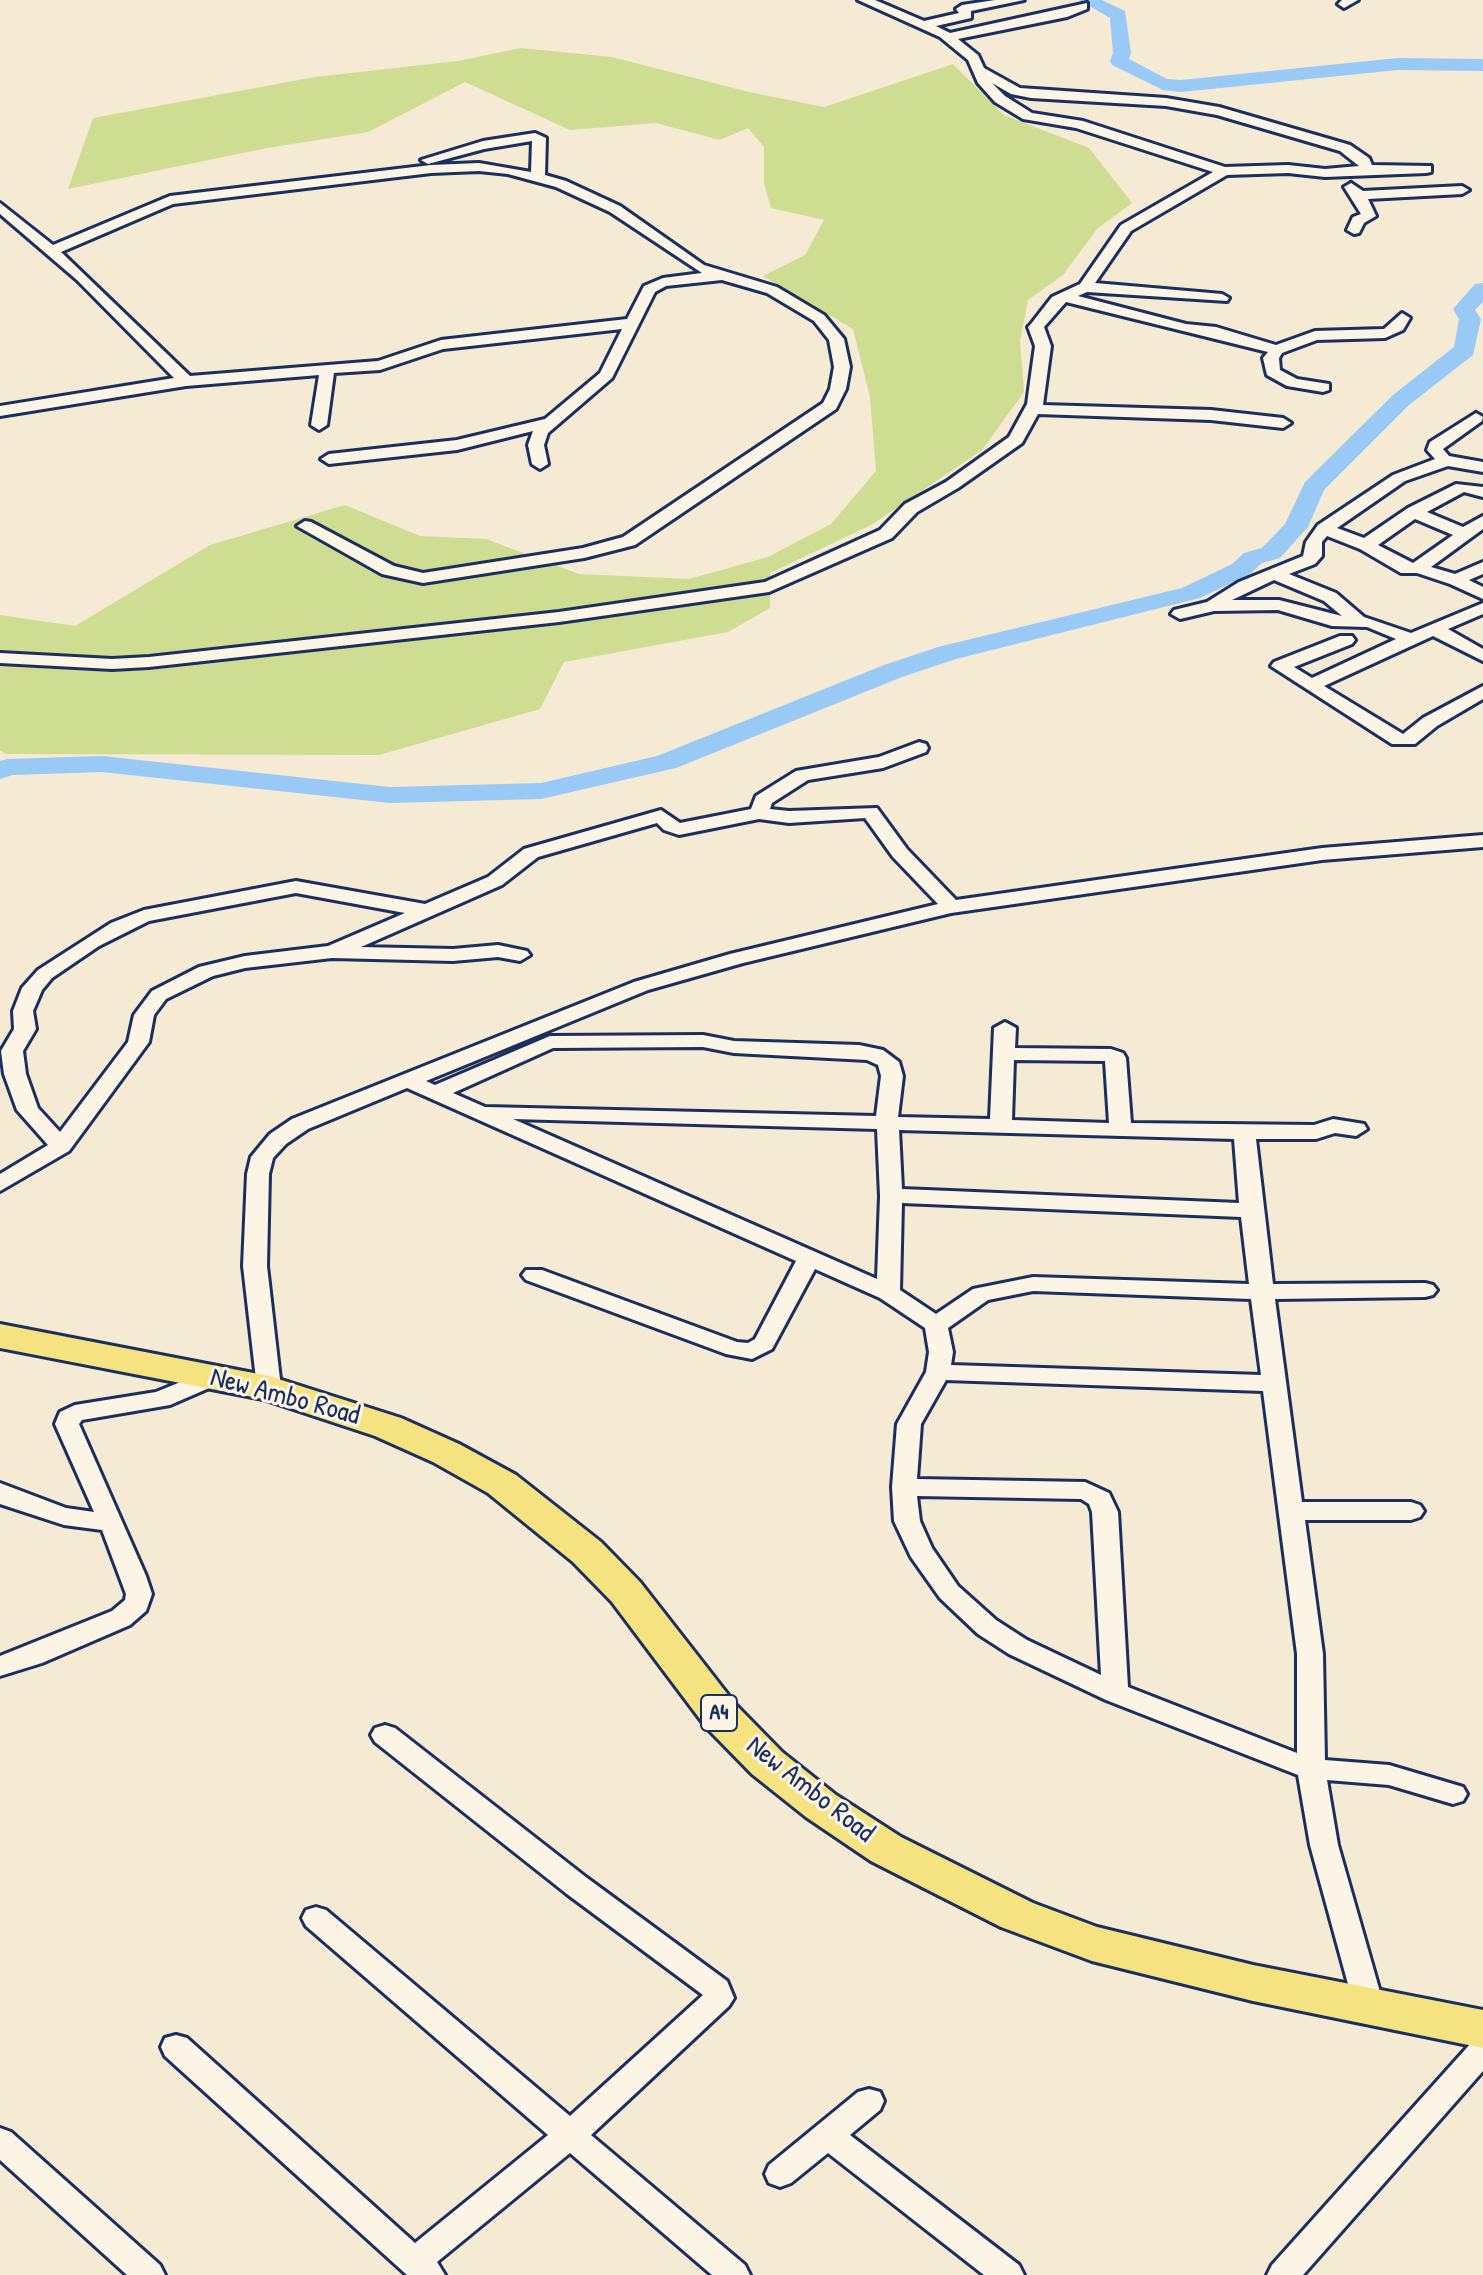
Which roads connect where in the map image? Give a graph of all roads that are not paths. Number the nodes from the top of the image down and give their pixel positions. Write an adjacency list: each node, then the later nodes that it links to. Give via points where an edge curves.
1 (864, 0): 3 (street)
2 (1018, 0): 5 (street, via 962,9 967,15)
3 (887, 3): 5 (street)
4 (1083, 6): 6 (street)
5 (924, 25): 6 (street)
6 (948, 37): 7 (street)
7 (979, 70): 8 (street, via 1031,94 1166,102 1219,111 1345,148); 10 (street, via 1000,99 1028,116 1078,124)
8 (1367, 169): 9 (street); 11 (street)
9 (1426, 169)
10 (1224, 171): 11 (street); 20 (street, via 1126,228)
11 (1325, 173): 15 (street)
12 (386, 174): 13 (street, via 479,167); 13 (street, via 483,145 535,137); 18 (street, via 170,200)
13 (538, 176): 19 (street, via 615,209 699,268)
14 (1462, 190): 15 (street)
15 (1359, 195): 17 (street, via 1369,216 1358,220)
16 (3, 213): 18 (street)
17 (1354, 230)
18 (51, 251): 27 (street)
19 (724, 275): 24 (street, via 653,285 640,301); 42 (street, via 772,290 819,318 836,339 842,367 838,389 830,406 810,421 638,537 584,553 423,578 388,570)
20 (1085, 287): 21 (street); 22 (street)
21 (1065, 297): 25 (street); 29 (street, via 1036,327 1043,346)
22 (1222, 298)
23 (1402, 318): 25 (street, via 1395,330 1385,333 1315,336)
24 (633, 323): 26 (street, via 441,345 380,365); 32 (street, via 607,375)
25 (1277, 350): 28 (street, via 1271,358 1272,372 1303,386)
26 (327, 370): 27 (street); 34 (street)
27 (186, 381): 30 (street)
28 (1323, 387)
29 (1032, 409): 33 (street); 59 (street, via 1016,440 911,508 886,534 769,587 559,617 140,663)
30 (0, 411)
31 (1481, 416): 36 (street, via 1436,445)
32 (550, 422): 35 (street, via 457,445); 37 (street, via 536,445)
33 (1283, 423)
34 (319, 425)
35 (329, 459)
36 (1445, 461): 38 (street); 43 (street, via 1391,482)
37 (540, 464)
38 (1483, 467)
39 (1483, 492): 40 (street, via 1462,487)
40 (1414, 512): 44 (street); 45 (street)
41 (1483, 521): 44 (street)
42 (305, 526)
43 (1324, 529): 45 (street); 48 (street, via 1312,545 1313,556)
44 (1462, 533): 47 (street)
45 (1366, 545): 47 (street, via 1407,569)
46 (1483, 567): 49 (street)
47 (1418, 568): 49 (street)
48 (1273, 574): 51 (street); 54 (street, via 1330,597)
49 (1456, 580): 50 (street)
50 (1483, 594)
51 (1214, 606): 53 (street); 54 (street, via 1279,605 1332,621)
52 (1483, 608): 55 (street)
53 (1180, 614)
54 (1359, 621): 56 (street)
55 (1436, 630): 56 (street); 58 (street)
56 (1411, 639): 60 (street)
57 (1346, 640): 60 (street, via 1281,664)
58 (1483, 656)
59 (0, 658)
60 (1311, 685): 61 (street, via 1404,741)
61 (1483, 691)
62 (919, 748): 63 (street, via 883,762 803,775 763,800)
63 (759, 813): 65 (street, via 789,817 870,812); 66 (street, via 679,829 661,816 531,853 495,881)
64 (1483, 841): 65 (street, via 1169,872)
65 (951, 907): 71 (street, via 641,986)
66 (425, 910): 67 (street); 79 (street, via 296,887 157,912 92,942 32,988 23,1011 25,1029 12,1051 28,1110)
67 (332, 952): 68 (street); 79 (street, via 206,971 159,995 144,1015 138,1042)
68 (520, 955)
69 (1005, 1028): 70 (street)
70 (1004, 1054): 75 (street); 76 (street, via 1111,1055)
71 (406, 1080): 72 (street); 93 (street, via 300,1124 262,1157 255,1266)
72 (434, 1093): 73 (street); 74 (street, via 550,1042 703,1041 734,1047 859,1051 884,1059 891,1070)
73 (480, 1112): 74 (street); 83 (street)
74 (888, 1123): 75 (street); 81 (street)
75 (1001, 1125): 76 (street)
76 (1120, 1128): 78 (street)
77 (1356, 1129): 78 (street)
78 (1244, 1133): 82 (street)
79 (61, 1146): 80 (street)
80 (0, 1184)
81 (891, 1196): 82 (street); 87 (street)
82 (1251, 1210): 86 (street)
83 (809, 1258): 84 (street, via 764,1344 752,1351 734,1349); 87 (street)
84 (534, 1275)
85 (1425, 1290): 86 (street)
86 (1262, 1292): 88 (street, via 1033,1284 981,1294); 92 (street)
87 (888, 1293): 88 (street)
88 (936, 1325): 90 (street)
89 (0, 1336): 91 (main road, New Ambo Road / A4)
90 (938, 1372): 92 (street); 94 (street, via 909,1424)
91 (215, 1376): 93 (main road, New Ambo Road / A4); 98 (street, via 161,1399 69,1418 67,1424)
92 (1276, 1383): 96 (street)
93 (269, 1388): 105 (main road, New Ambo Road / A4, via 388,1427 502,1484 587,1552 626,1592 721,1716 767,1763 886,1849 1017,1915 1092,1943)
94 (904, 1487): 100 (street, via 907,1521 920,1551 949,1592 1018,1647); 100 (street, via 1085,1491 1100,1499)
95 (0, 1492): 98 (street, via 64,1516)
96 (1291, 1511): 97 (street); 102 (street, via 1310,1654)
97 (1411, 1511)
98 (112, 1523): 99 (street, via 139,1594 137,1604 121,1618)
99 (0, 1666)
100 (1115, 1693): 102 (street)
101 (385, 1735): 110 (street, via 717,1989 719,1998 712,2007)
102 (1311, 1769): 103 (street, via 1389,1775); 105 (street, via 1324,1845)
103 (1453, 1794)
104 (316, 1918): 110 (street)
105 (1369, 2006): 106 (main road, New Ambo Road / A4)
106 (1483, 2029)
107 (176, 2047): 114 (street)
108 (1483, 2051): 118 (street)
109 (869, 2101): 111 (street)
110 (571, 2134): 114 (street); 116 (street)
111 (829, 2136): 113 (street); 117 (street)
112 (0, 2141): 115 (street)
113 (780, 2174)
114 (422, 2268)
115 (148, 2274)
116 (734, 2275)
117 (1008, 2275)
118 (1283, 2275)

